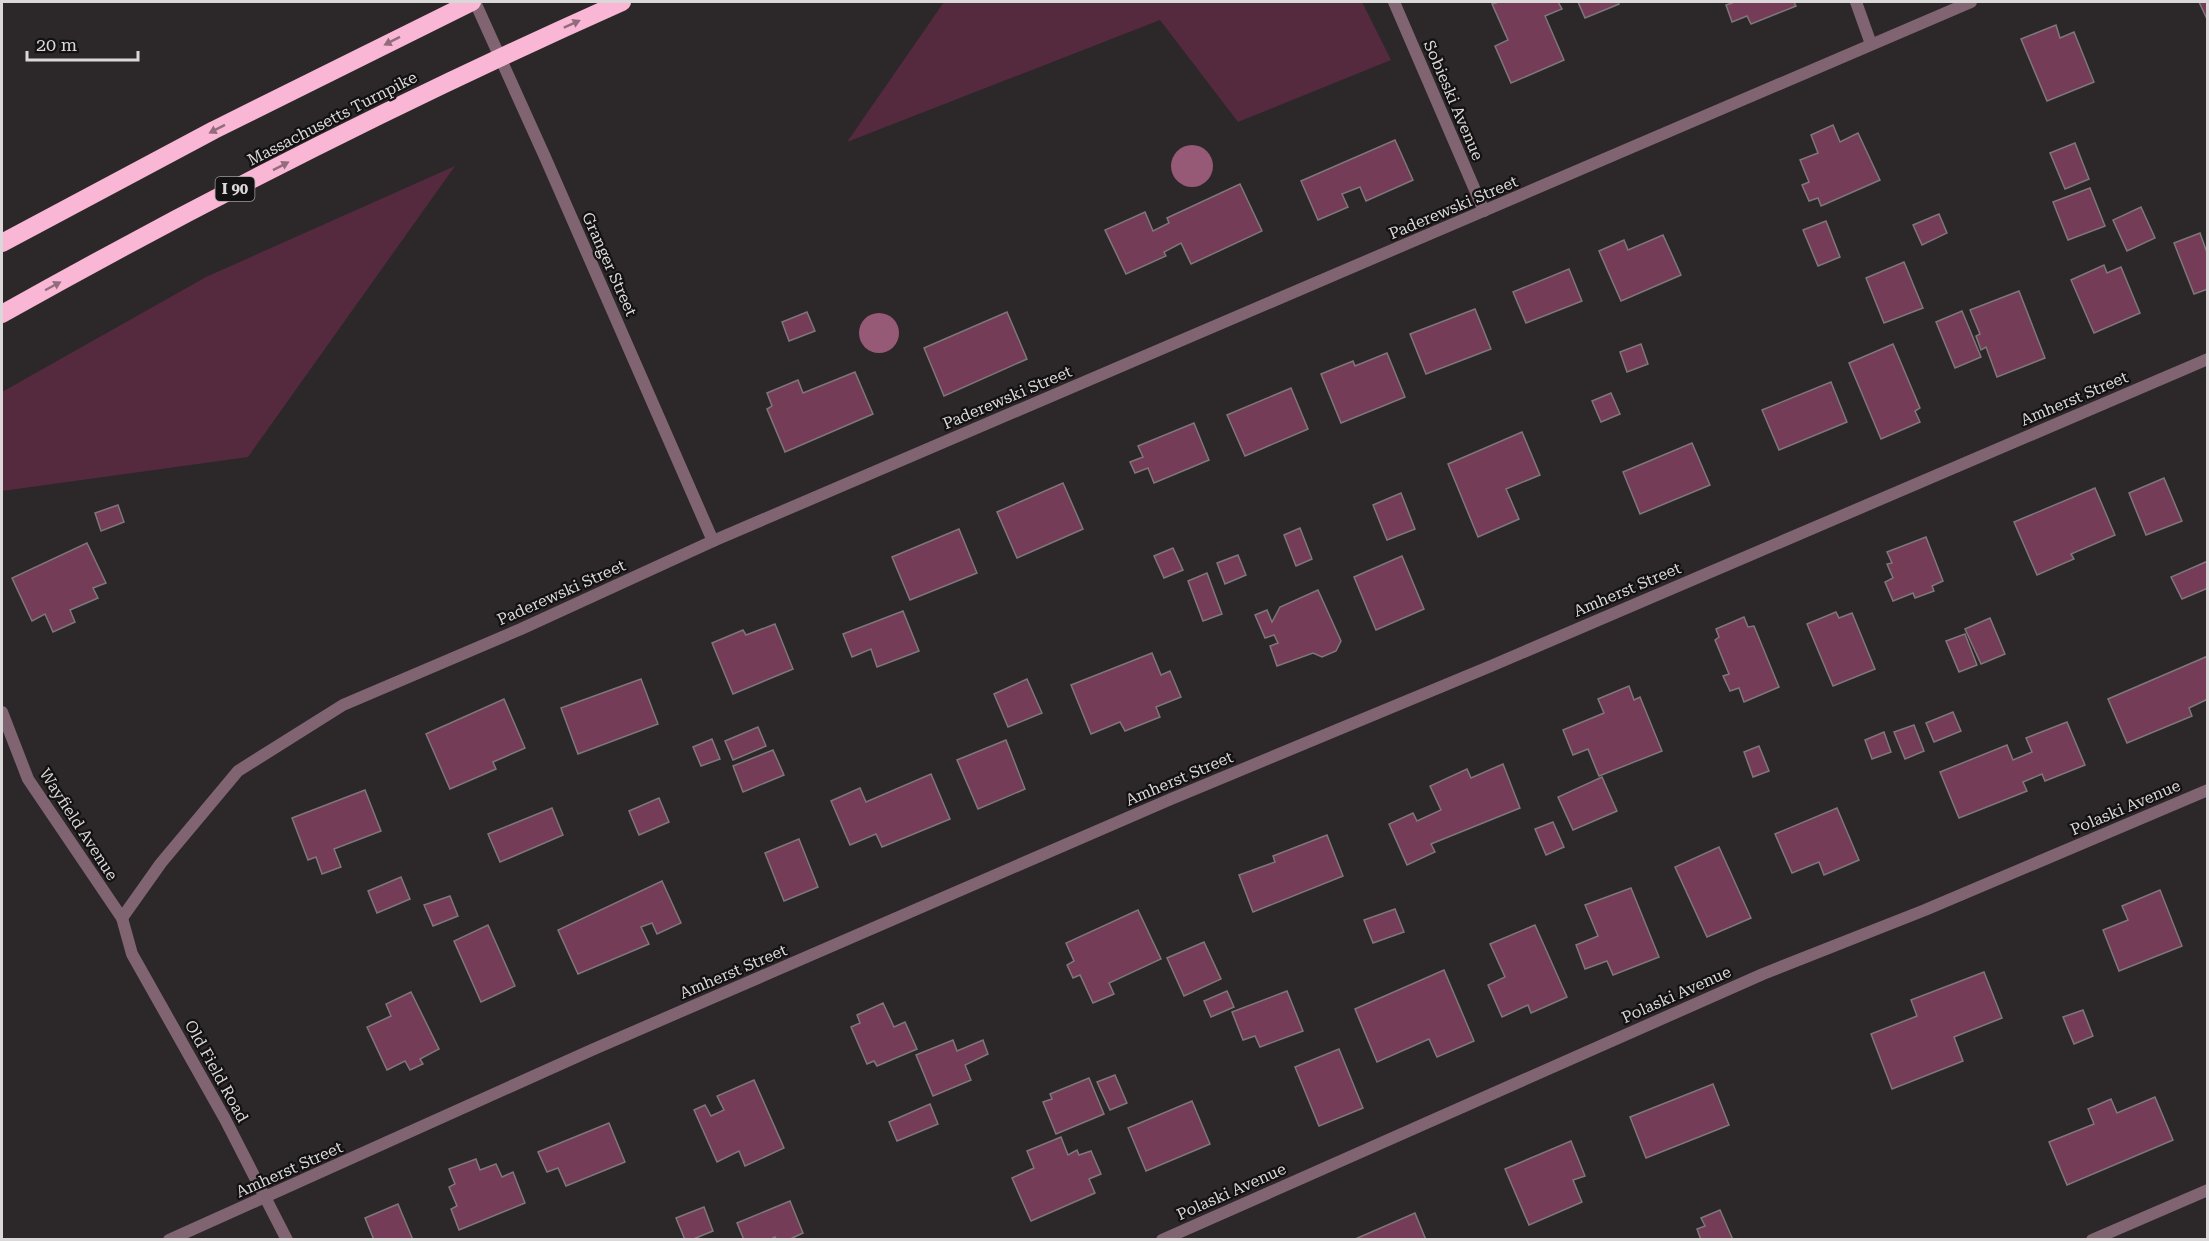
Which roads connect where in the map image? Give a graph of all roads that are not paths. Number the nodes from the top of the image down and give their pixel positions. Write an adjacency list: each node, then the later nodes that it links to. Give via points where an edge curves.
1 (473, 2): 8 (highway, one-way to 8, via 214,130); 11 (street, Granger Street, via 546,157)
2 (622, 2): 9 (highway, Massachusetts Turnpike / I 90, one-way to 2, via 230,191)
3 (1394, 2): 7 (street, Sobieski Avenue)
4 (1856, 2): 6 (street)
5 (1971, 2): 6 (street, Paderewski Street)
6 (1871, 44): 7 (street, Paderewski Street)
7 (1484, 212): 11 (street, Paderewski Street)
8 (2, 243)
9 (2, 314)
10 (2208, 359): 16 (street, Amherst Street, via 1491,666 1171,798)
11 (713, 541): 14 (street, Paderewski Street, via 343,705 238,771 161,863)
12 (2, 712): 14 (street, Wayfield Avenue, via 28,779)
13 (2208, 790): 19 (street, Polaski Avenue, via 1763,974)
14 (122, 918): 16 (street, Old Field Road, via 132,954)
15 (2208, 1190): 20 (street)
16 (266, 1197): 17 (street, Amherst Street); 18 (street, Old Field Road)
17 (169, 1239)
18 (287, 1239)
19 (1162, 1239)
20 (2092, 1239)

